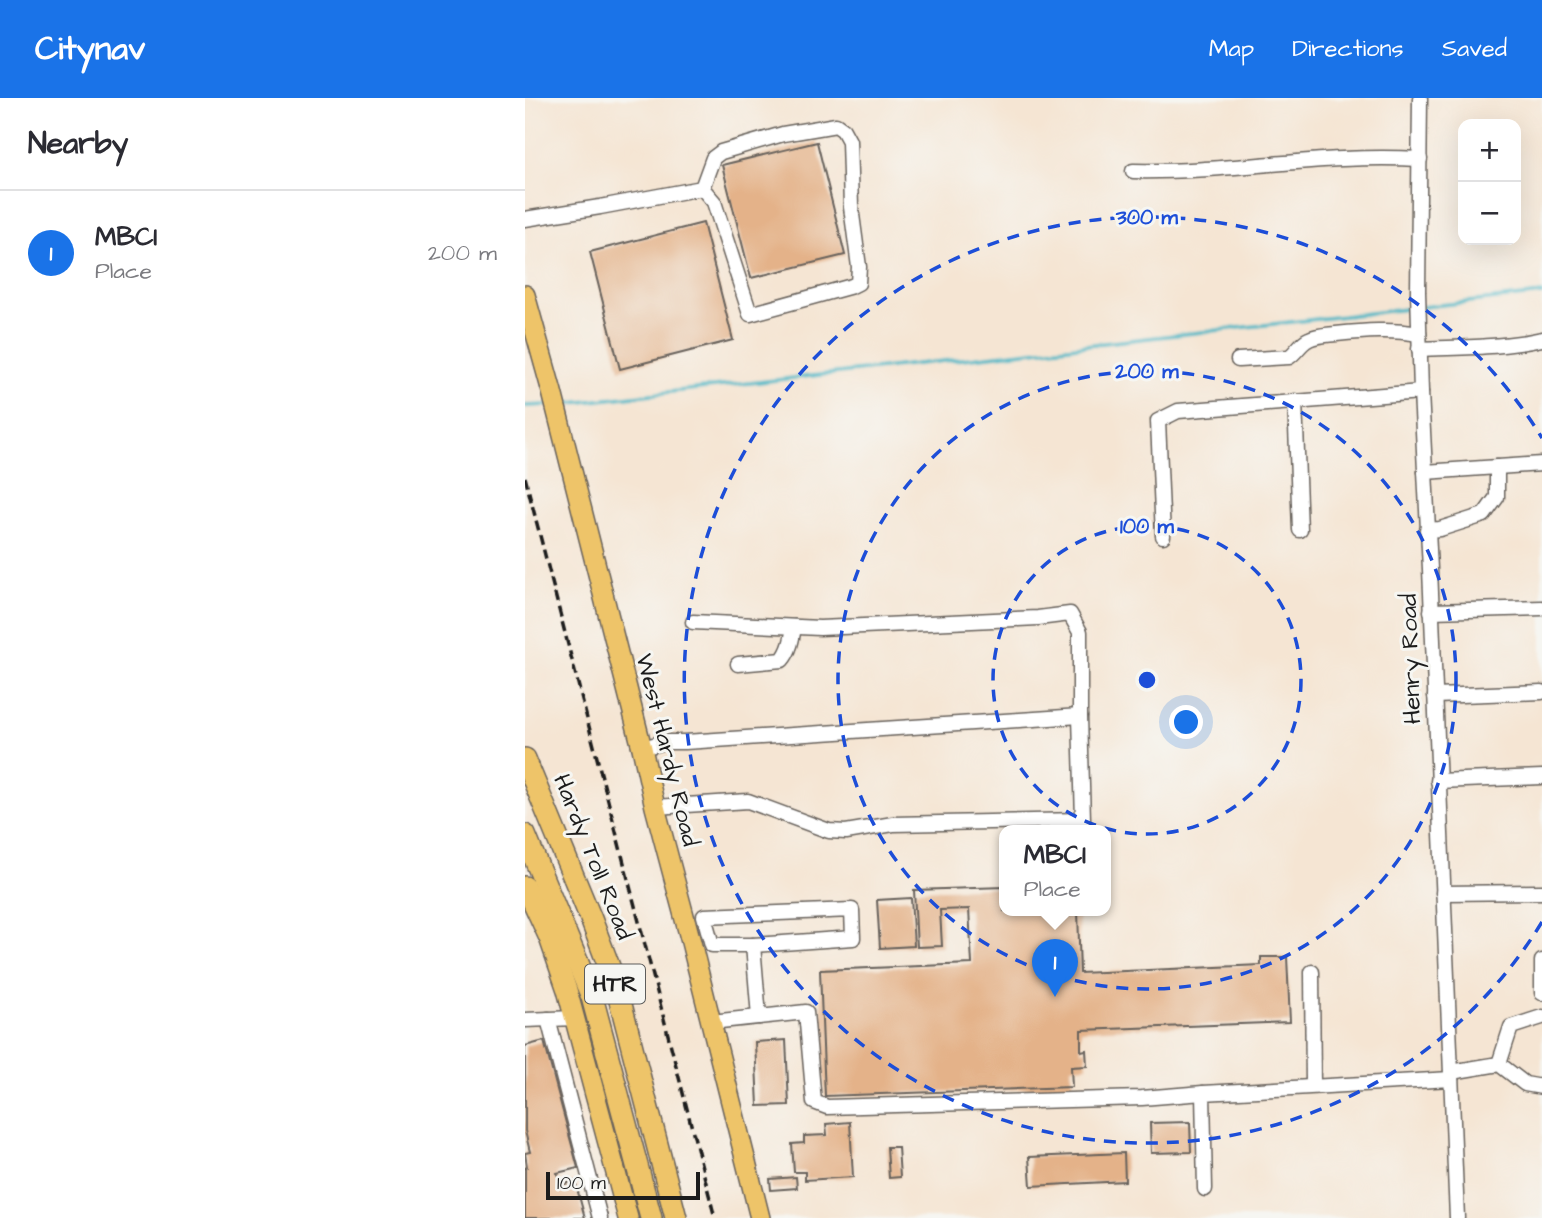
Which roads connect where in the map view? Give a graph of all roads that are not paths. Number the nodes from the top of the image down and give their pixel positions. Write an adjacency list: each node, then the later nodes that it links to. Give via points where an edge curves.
1 (1420, 98): 2 (street, Henry Road)
2 (1420, 159): 3 (street); 7 (street, Henry Road)
3 (1133, 171)
4 (702, 188): 4 (street, via 713,159 721,152 836,125 849,141 858,283 750,314 714,202); 5 (street)
5 (525, 219)
6 (525, 295): 27 (main road, West Hardy Road)
7 (1419, 328): 9 (street, Henry Road); 10 (street, via 1311,337 1289,357)
8 (1542, 339): 9 (street)
9 (1419, 349): 11 (street, Henry Road)
10 (1238, 360)
11 (1421, 392): 12 (street); 15 (street, Henry Road)
12 (1295, 401): 16 (street); 18 (street, via 1178,411 1158,421)
13 (1542, 464): 14 (street)
14 (1497, 467): 15 (street); 17 (street, via 1497,497 1485,514)
15 (1425, 472): 17 (street, Henry Road)
16 (1300, 530)
17 (1427, 530): 20 (street, Henry Road)
18 (1163, 536)
19 (1542, 608): 20 (street)
20 (1431, 611): 25 (street, Henry Road)
21 (693, 622): 22 (street)
22 (794, 627): 23 (street, via 782,660); 26 (street, via 1070,614 1080,632)
23 (738, 664)
24 (1542, 692): 25 (street)
25 (1435, 696): 30 (street, Henry Road)
26 (1080, 716): 27 (street, via 665,742); 31 (street, via 1083,820 893,824 846,832 828,831 748,801)
27 (642, 748): 31 (main road, West Hardy Road)
28 (525, 760): 59 (highway, Hardy Toll Road / HTR, via 616,985)
29 (1542, 777): 30 (street)
30 (1438, 781): 34 (street, Henry Road)
31 (655, 807): 45 (main road, West Hardy Road)
32 (525, 835): 58 (highway, HTR, via 592,997)
33 (525, 886): 42 (main road, via 549,938)
34 (1443, 892): 35 (street); 47 (street, Henry Road)
35 (1542, 892)
36 (753, 945): 36 (street, via 712,946 704,916 852,910 853,938); 40 (street)
37 (1542, 969): 39 (street)
38 (1312, 972): 48 (street)
39 (1542, 993)
40 (759, 1017): 45 (street); 50 (street, via 806,1012 814,1102 827,1107)
41 (1542, 1017): 46 (street, via 1511,1027)
42 (575, 1018): 43 (street); 51 (main road)
43 (548, 1019): 44 (street); 52 (street)
44 (525, 1020)
45 (711, 1022): 60 (main road, West Hardy Road)
46 (1499, 1063): 47 (street); 49 (street, via 1525,1084)
47 (1451, 1075): 48 (street); 61 (street, Henry Road)
48 (1313, 1086): 50 (street)
49 (1542, 1087)
50 (1203, 1093): 54 (street)
51 (609, 1148): 52 (street); 53 (main road)
52 (584, 1156): 55 (street)
53 (619, 1184): 55 (street); 57 (main road)
54 (1205, 1189)
55 (593, 1191): 56 (street)
56 (600, 1218)
57 (628, 1218)
58 (652, 1218)
59 (676, 1218)
60 (760, 1218)
61 (1457, 1218)

